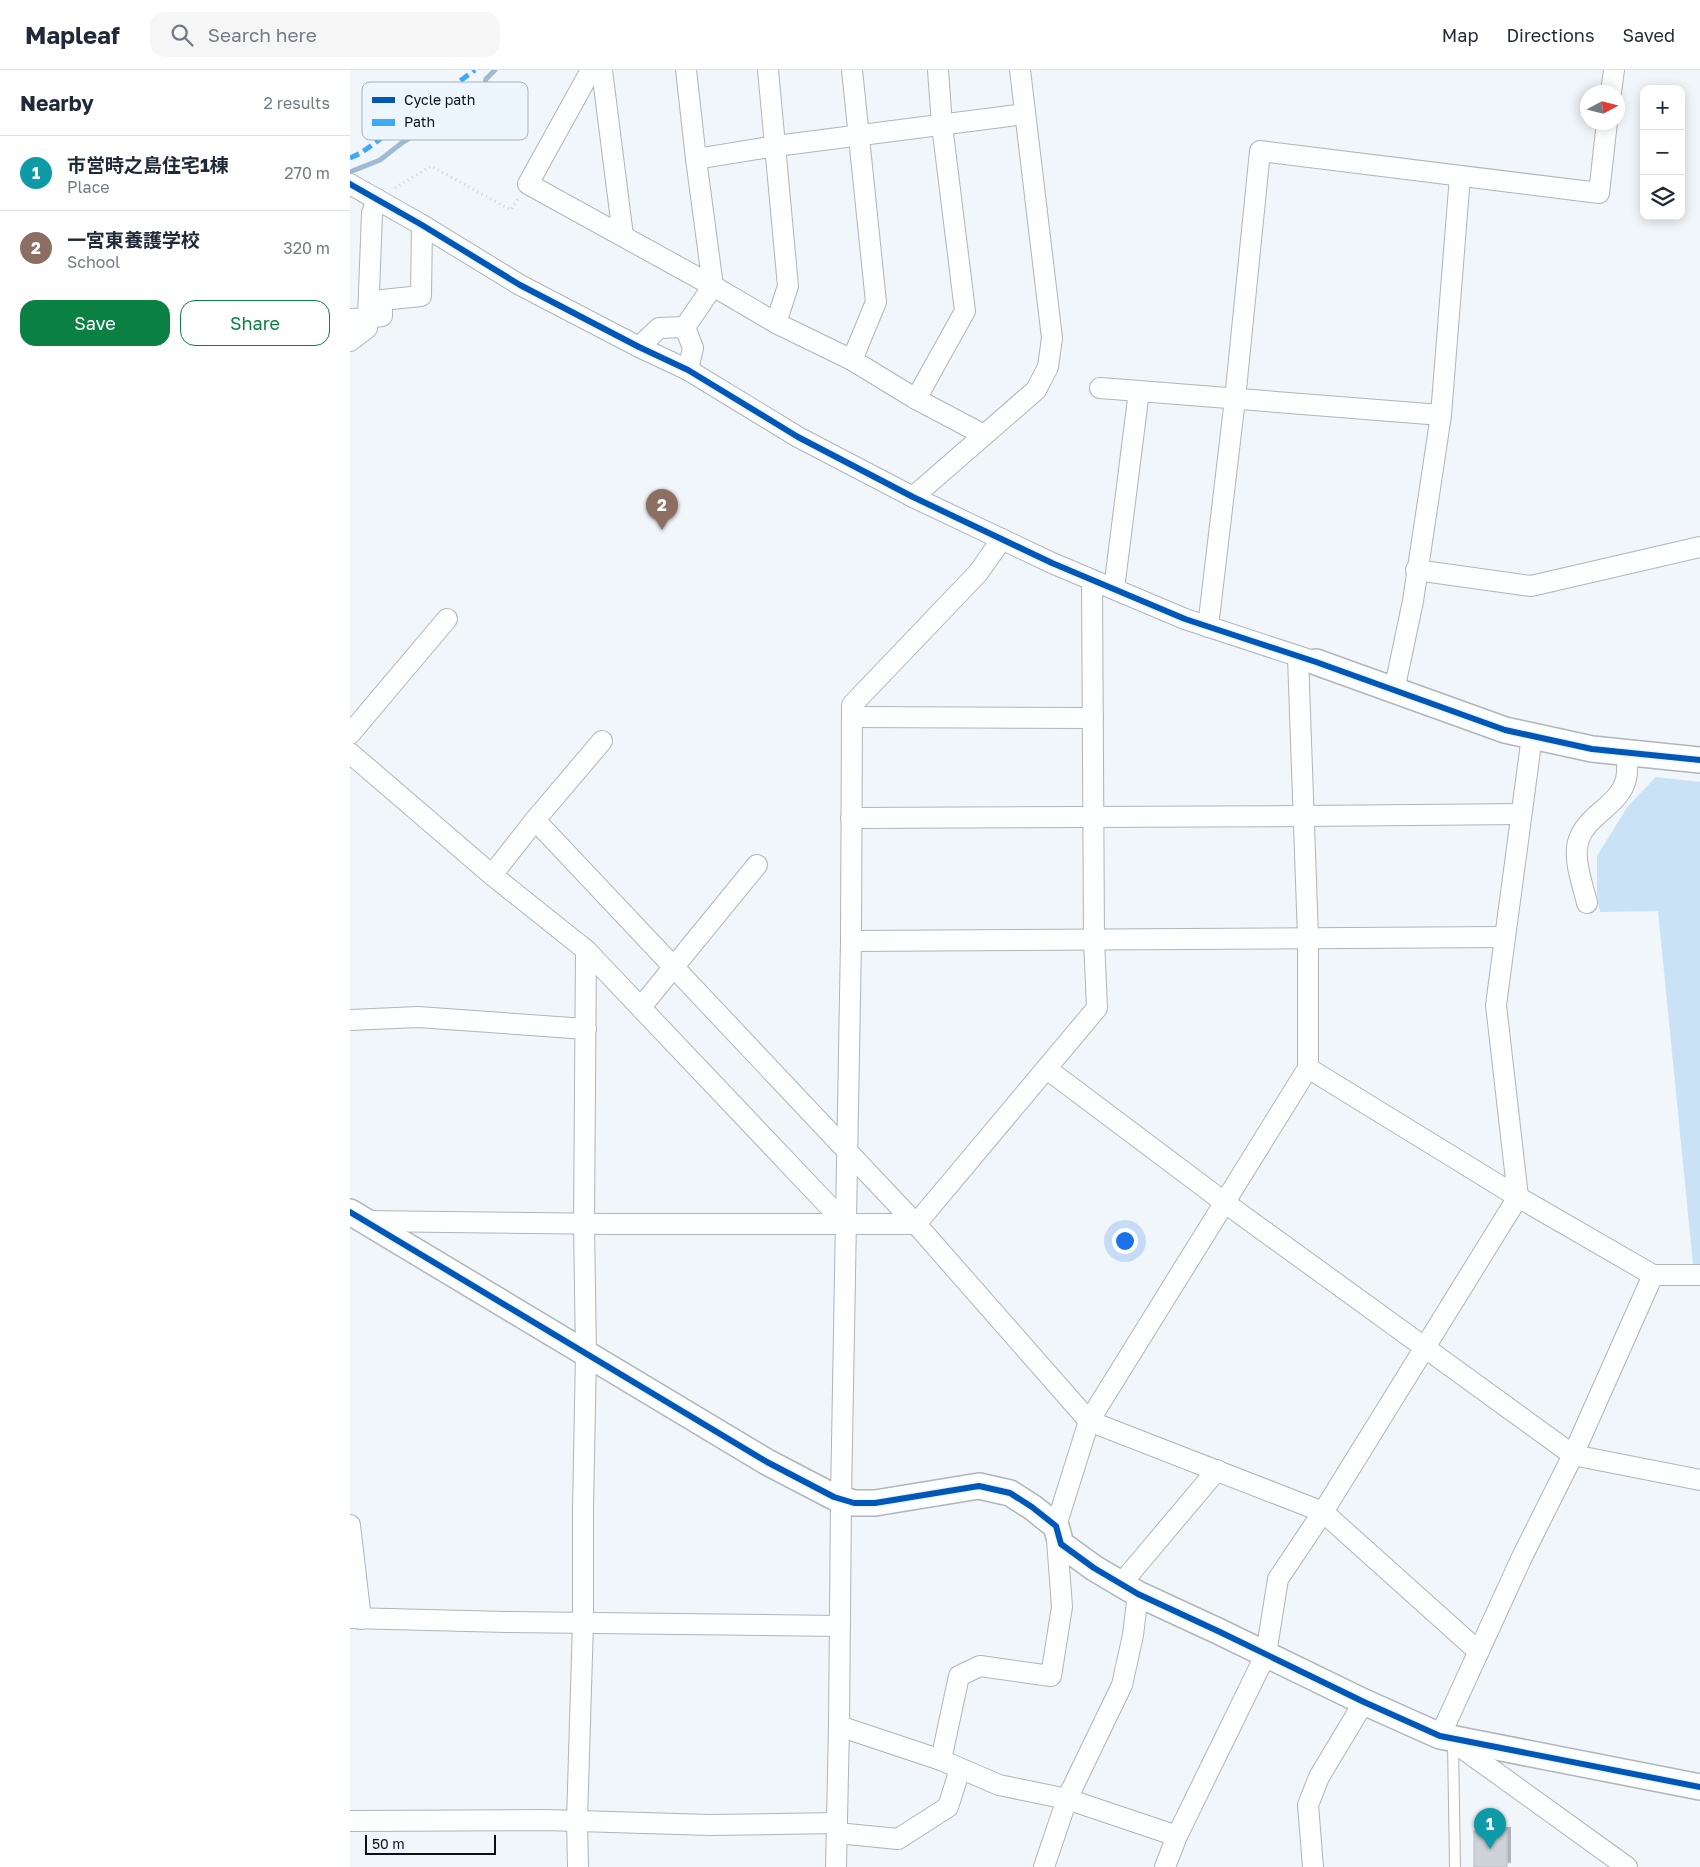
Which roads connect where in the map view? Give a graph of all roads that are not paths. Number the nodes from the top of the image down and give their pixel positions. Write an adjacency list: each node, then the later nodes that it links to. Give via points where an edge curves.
1 (591, 70): 20 (street, via 528,184)
2 (602, 70): 20 (street)
3 (686, 70): 15 (street)
4 (768, 70): 14 (street)
5 (852, 70): 13 (street)
6 (938, 70): 11 (street)
7 (1020, 70): 10 (street)
8 (1614, 70): 9 (street)
9 (1612, 85)
10 (1026, 114): 11 (street); 34 (street, via 1052,338 1048,367 1036,390)
11 (942, 125): 13 (street); 32 (street, via 965,311)
12 (1606, 130): 16 (street, via 1599,193)
13 (859, 136): 14 (street); 27 (street, via 876,302)
14 (776, 146): 15 (street); 23 (street, via 788,286)
15 (696, 159): 21 (street)
16 (1460, 176): 31 (street, via 1260,151); 33 (street)
17 (351, 184): 18 (street)
18 (377, 199): 19 (street); 22 (street, via 372,213)
19 (422, 225): 22 (street, via 421,296 382,300 382,316); 26 (street, via 520,285)
20 (623, 236): 21 (street)
21 (713, 286): 23 (street); 24 (street)
22 (359, 318): 25 (street, via 367,328)
23 (776, 323): 27 (street)
24 (685, 327): 26 (street, via 659,328); 28 (street, via 693,348)
25 (350, 341)
26 (639, 347): 28 (street)
27 (852, 360): 32 (street)
28 (688, 370): 35 (street, via 798,437)
29 (1100, 388): 30 (street)
30 (1140, 391): 31 (street); 40 (street)
31 (1235, 399): 33 (street); 42 (street)
32 (916, 400): 34 (street)
33 (1441, 415): 38 (street)
34 (984, 435): 35 (street)
35 (912, 497): 36 (street)
36 (1002, 539): 39 (street); 45 (street, via 978,573 852,705)
37 (1700, 547): 38 (street, via 1531,586)
38 (1416, 570): 44 (street, via 1413,601)
39 (1092, 580): 40 (street); 46 (street)
40 (1114, 589): 42 (street)
41 (447, 619): 47 (street)
42 (1208, 627): 43 (street)
43 (1307, 660): 44 (street); 54 (street)
44 (1394, 691): 48 (street, via 1505,730)
45 (852, 718): 46 (street); 56 (street)
46 (1093, 718): 55 (street)
47 (350, 734)
48 (1532, 736): 50 (street, via 1592,749); 53 (street)
49 (602, 741): 57 (street)
50 (1628, 752): 52 (street); 60 (street, via 1626,779 1620,792 1587,825 1578,840 1577,858)
51 (350, 753): 59 (street)
52 (1700, 760)
53 (1521, 814): 54 (street); 62 (street)
54 (1304, 816): 55 (street); 61 (street)
55 (1093, 817): 56 (street); 63 (street)
56 (851, 818): 64 (street)
57 (535, 820): 59 (street); 66 (street)
58 (757, 865): 66 (street)
59 (492, 875): 65 (street)
60 (1587, 904)
61 (1308, 937): 62 (street); 63 (street); 71 (street)
62 (1504, 937): 73 (street, via 1496,1004)
63 (1094, 938): 64 (street); 70 (street, via 1097,1008)
64 (851, 941): 72 (street)
65 (586, 950): 67 (street); 69 (street)
66 (674, 966): 67 (street); 72 (street)
67 (641, 1007): 77 (street)
68 (350, 1020): 69 (street, via 418,1016)
69 (586, 1029): 76 (street)
70 (1047, 1068): 74 (street); 78 (street)
71 (1308, 1068): 73 (street); 74 (street)
72 (847, 1150): 77 (street); 78 (street)
73 (1518, 1197): 80 (street); 81 (street)
74 (1224, 1202): 81 (street); 83 (street)
75 (355, 1218): 76 (street); 82 (street)
76 (584, 1224): 77 (street); 82 (street)
77 (846, 1224): 78 (street); 87 (street)
78 (916, 1224): 83 (street)
79 (1700, 1274): 80 (street)
80 (1653, 1275): 84 (street)
81 (1426, 1347): 84 (street); 88 (street)
82 (586, 1354): 87 (street, via 767,1462); 93 (street)
83 (1089, 1421): 85 (street); 89 (street)
84 (1573, 1455): 86 (street); 95 (street)
85 (1217, 1470): 88 (street); 91 (street)
86 (1700, 1480)
87 (841, 1500): 89 (street, via 875,1503 979,1486 1010,1493); 94 (street)
88 (1323, 1512): 95 (street); 96 (street, via 1278,1579)
89 (1056, 1526): 91 (street, via 1061,1544); 100 (street, via 1062,1608 1051,1676 980,1666 959,1676)
90 (350, 1531): 92 (street)
91 (1129, 1589): 96 (street); 103 (street, via 1133,1635 1122,1685)
92 (355, 1619): 93 (street)
93 (583, 1623): 94 (street); 105 (street)
94 (840, 1626): 98 (street)
95 (1478, 1651): 99 (street)
96 (1266, 1654): 97 (street); 107 (street)
97 (1364, 1702): 99 (street); 112 (street, via 1319,1777 1308,1805)
98 (840, 1726): 100 (street); 106 (street)
99 (1447, 1739): 102 (street); 113 (lane); 114 (street)
100 (941, 1760): 101 (street)
101 (960, 1769): 103 (street, via 999,1784); 106 (street, via 948,1807 898,1838)
102 (1700, 1787)
103 (1067, 1799): 107 (street); 110 (street)
104 (350, 1821): 105 (street)
105 (578, 1821): 106 (street); 108 (street)
106 (837, 1828): 109 (street)
107 (1177, 1836): 111 (street)
108 (578, 1867)
109 (836, 1867)
110 (1044, 1867)
111 (1165, 1867)
112 (1313, 1867)
113 (1455, 1867)
114 (1627, 1867)

